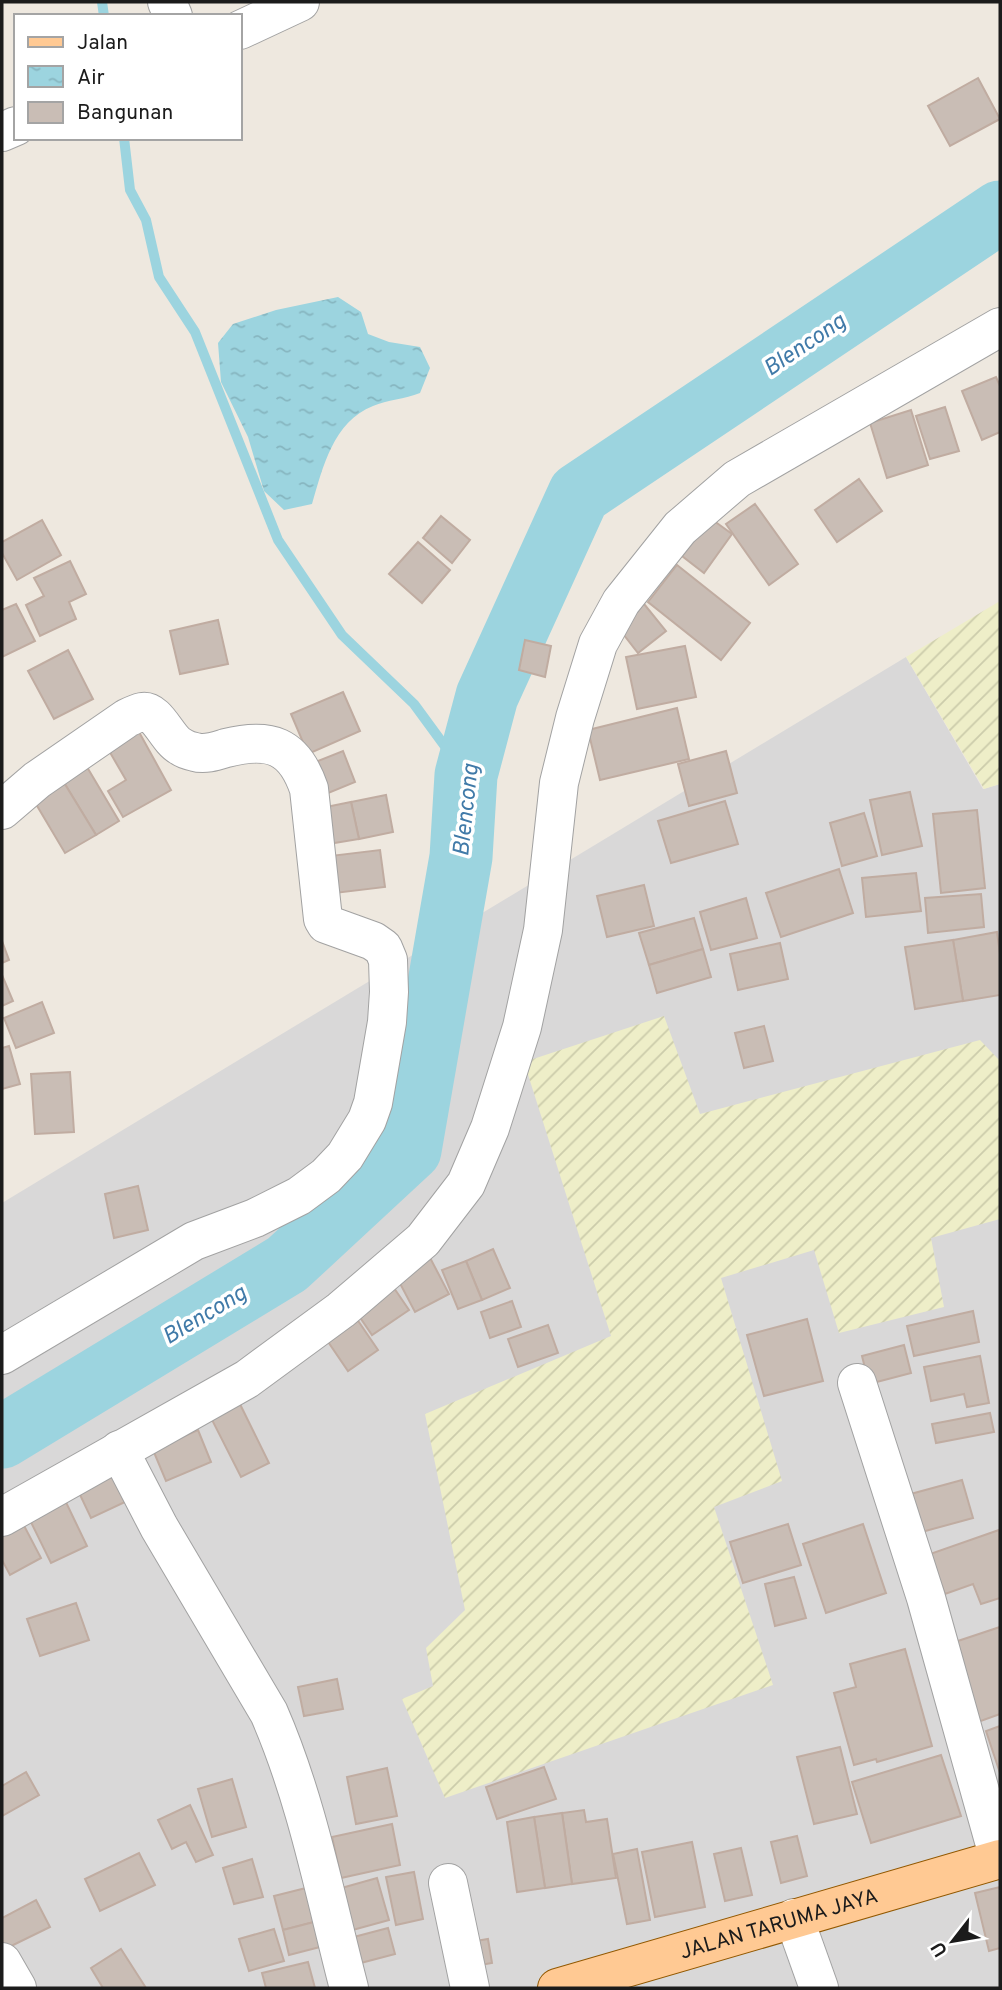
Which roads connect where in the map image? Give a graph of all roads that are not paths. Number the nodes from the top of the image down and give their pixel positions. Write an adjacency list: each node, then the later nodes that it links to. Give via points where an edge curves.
1 (300, 2): 2 (street)
2 (242, 29)
3 (1000, 327): 7 (street, via 737,479 680,528 621,602 598,643 575,718 559,783 543,930 522,1027 490,1128 466,1184 423,1240 341,1310 247,1379)
4 (2, 810): 5 (street, via 37,780 143,711 157,718 178,746 198,753 261,742 292,756 309,789 323,919 383,948 389,992 373,1103 345,1156 326,1176 255,1218 194,1241)
5 (2, 1355)
6 (857, 1383): 9 (street, via 926,1598)
7 (120, 1450): 8 (street); 14 (street, via 159,1527 269,1713 310,1838)
8 (2, 1517)
9 (1000, 1859): 11 (main road, JALAN TARUMA JAYA)
10 (448, 1883): 15 (street)
11 (794, 1918): 16 (main road, JALAN TARUMA JAYA); 17 (street)
12 (2, 1962): 13 (street)
13 (16, 1988)
14 (349, 1988)
15 (470, 1988)
16 (556, 1988)
17 (819, 1988)

